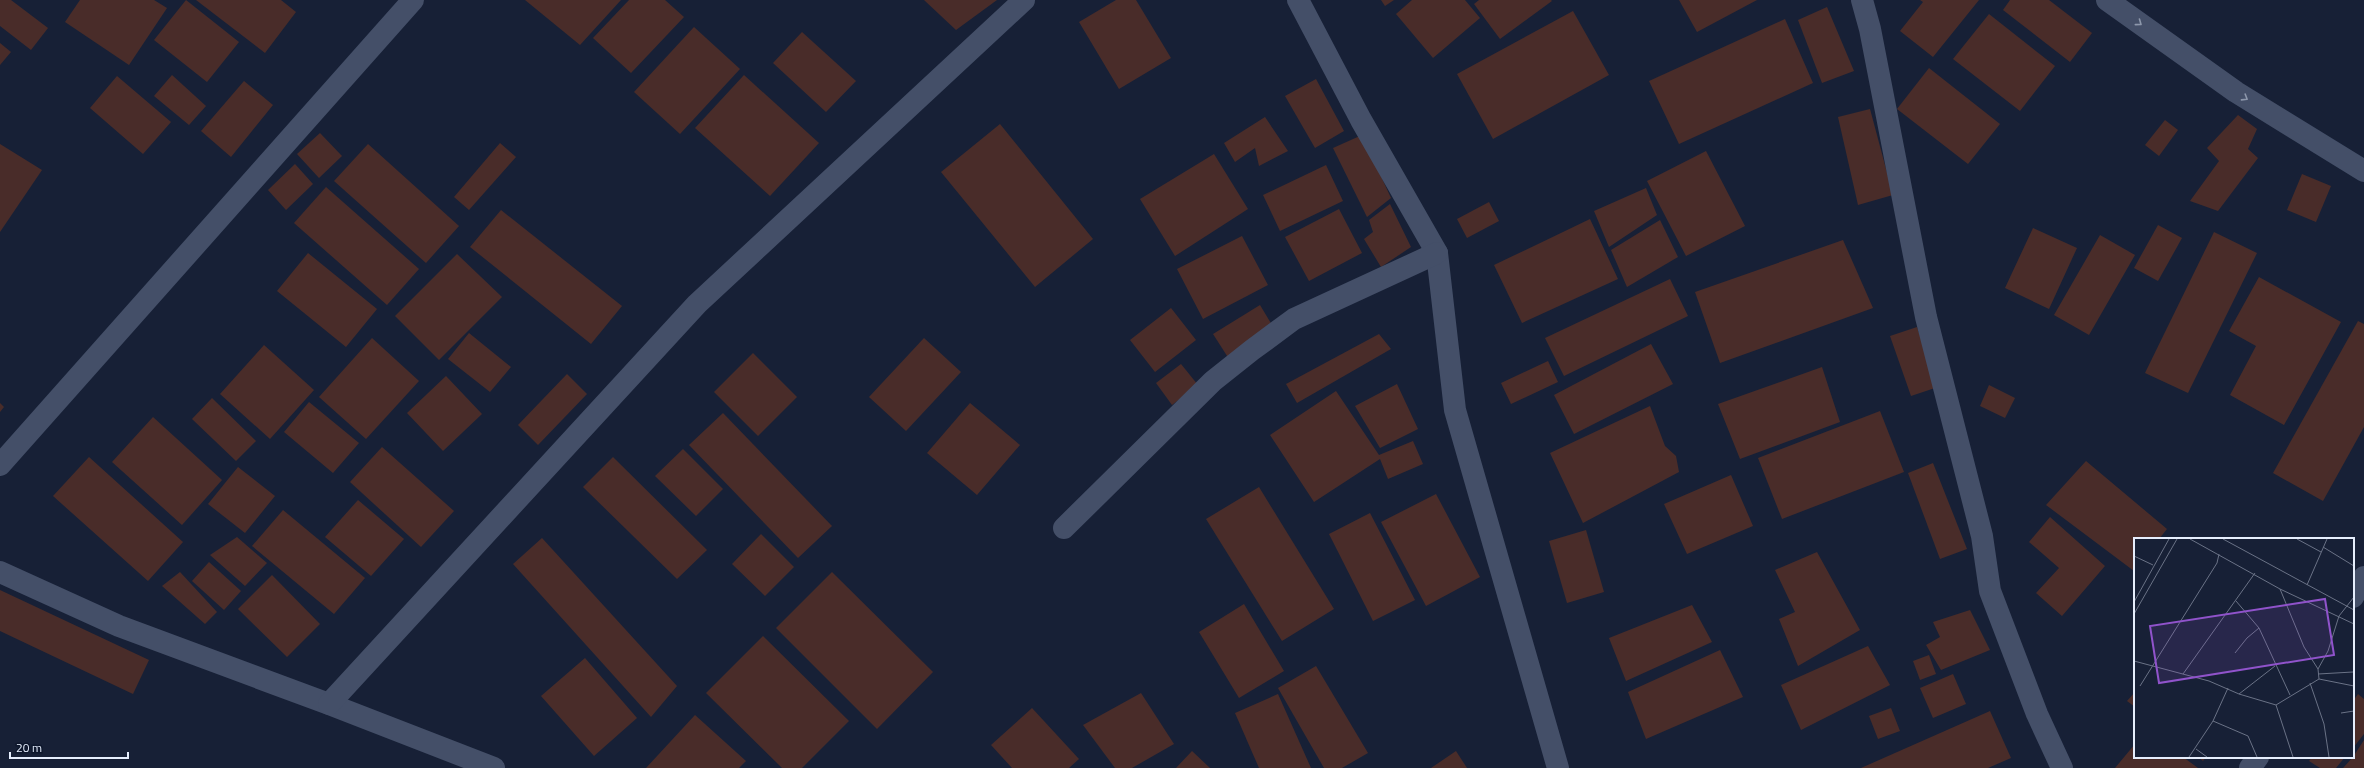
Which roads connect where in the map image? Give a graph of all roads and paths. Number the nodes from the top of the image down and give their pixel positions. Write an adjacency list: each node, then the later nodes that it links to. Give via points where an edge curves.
1 (413, 0): 8 (street)
2 (1024, 0): 13 (street, via 697,304)
3 (1298, 0): 7 (street, via 1361,120)
4 (1862, 0): 17 (street, via 1870,29 1926,317 1982,536 1990,591 2037,714)
5 (2107, 0): 6 (street, one-way to 6, via 2236,92)
6 (2364, 171)
7 (1437, 253): 9 (street, via 1294,319 1213,381); 16 (street, via 1455,410)
8 (0, 466)
9 (1064, 528)
10 (0, 572): 13 (street, via 119,626)
11 (2364, 577): 12 (street)
12 (2354, 595)
13 (330, 704): 15 (street)
14 (2257, 758): 18 (street)
15 (494, 768)
16 (1558, 768)
17 (2062, 768)
18 (2250, 768)

